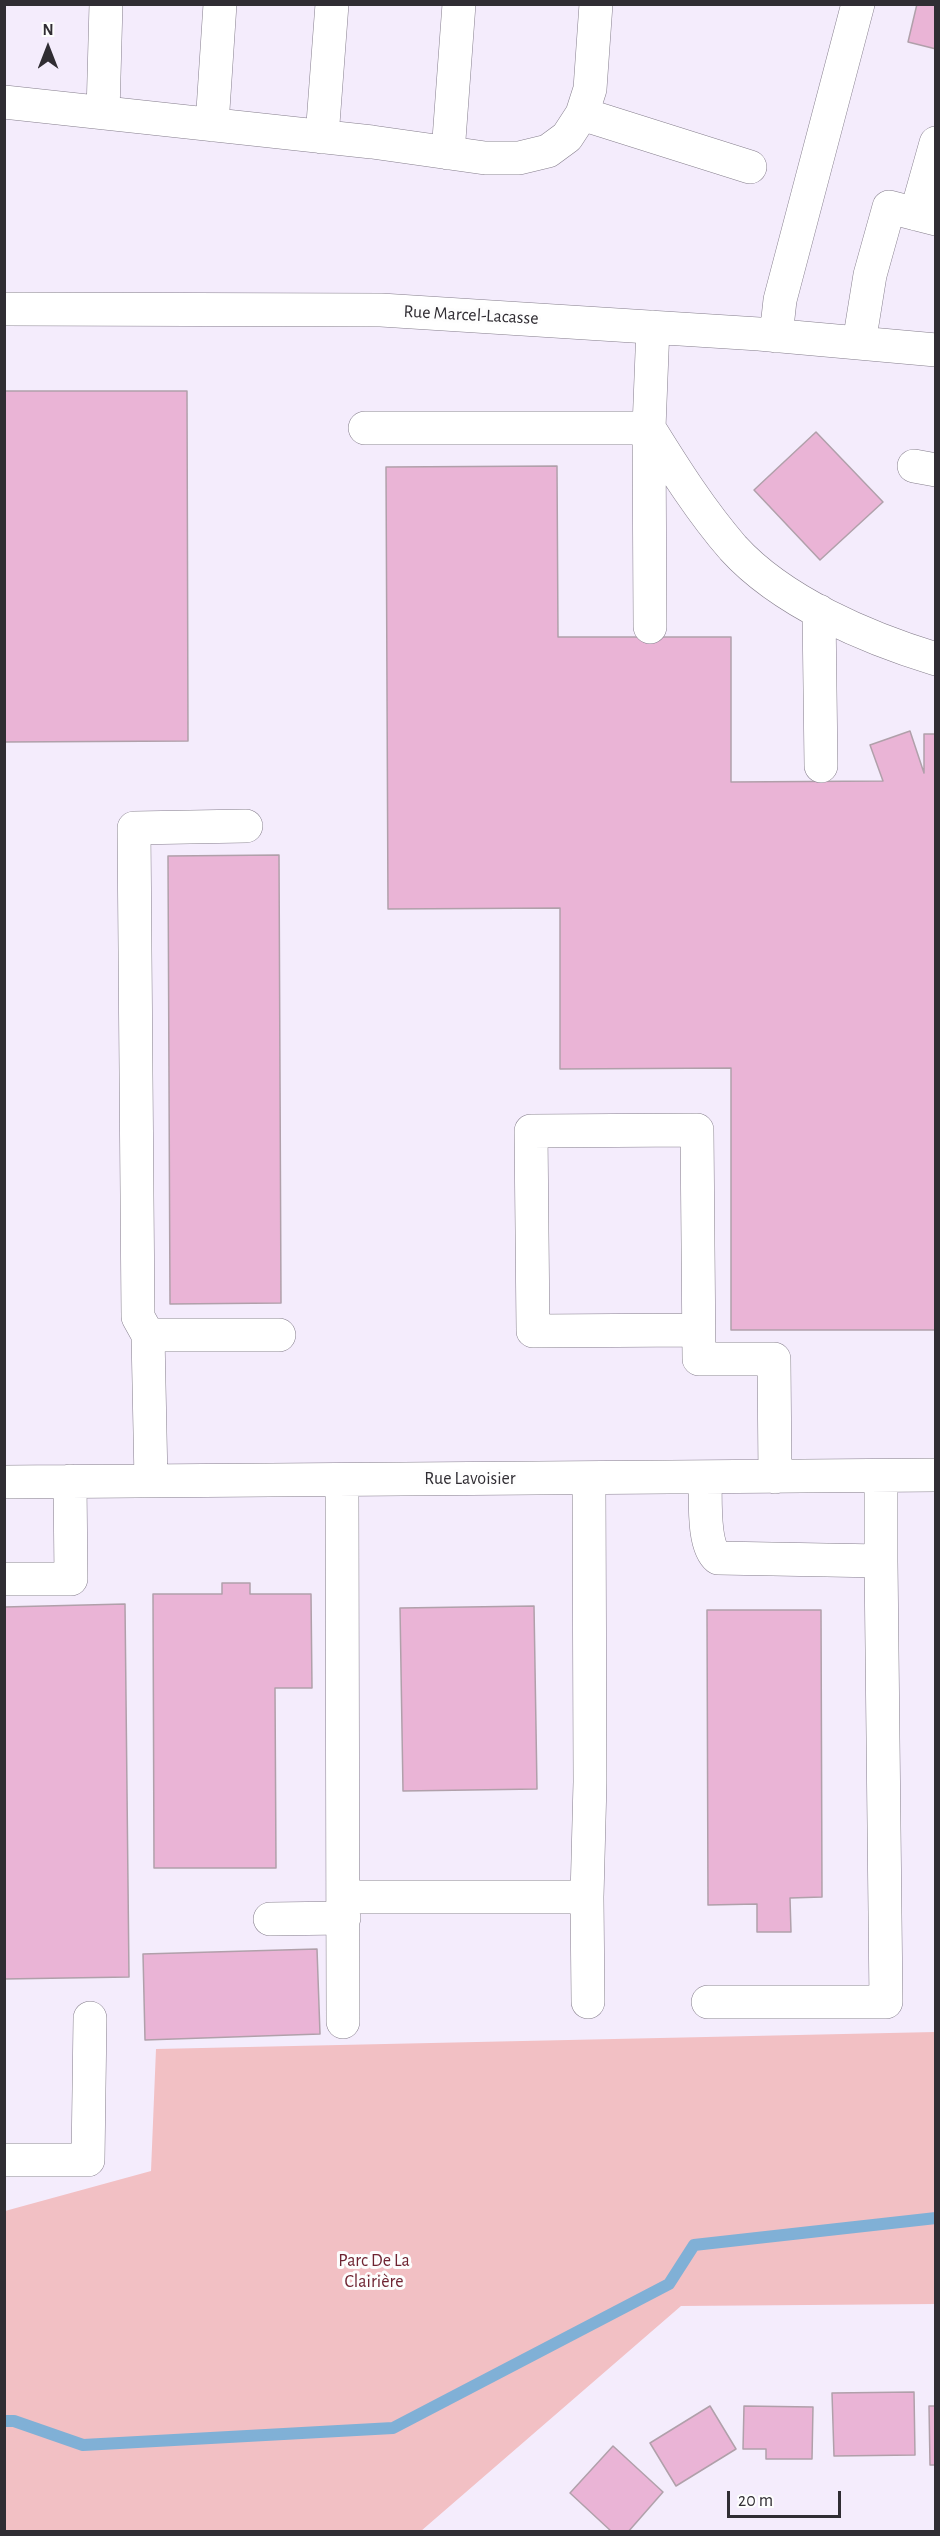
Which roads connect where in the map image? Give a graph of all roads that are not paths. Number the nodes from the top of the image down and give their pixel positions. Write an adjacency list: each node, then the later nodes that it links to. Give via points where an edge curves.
1 (106, 4): 8 (street)
2 (220, 4): 10 (street)
3 (332, 4): 11 (street)
4 (459, 4): 13 (street)
5 (596, 4): 9 (street, via 590,88)
6 (858, 4): 18 (street, via 780,300)
7 (4, 102): 8 (street)
8 (103, 113): 10 (street)
9 (582, 114): 13 (street, via 567,137 548,151 519,158); 14 (street)
10 (212, 125): 11 (street)
11 (322, 137): 13 (street)
12 (936, 143): 15 (street)
13 (448, 153)
14 (750, 167)
15 (926, 216): 19 (street, via 889,207 870,275)
16 (4, 309): 17 (street, Rue Marcel-Lacasse, via 381,310)
17 (653, 327): 18 (street, Rue Marcel-Lacasse); 22 (street)
18 (776, 336): 19 (street, Rue Marcel-Lacasse)
19 (859, 343): 20 (street, Rue Marcel-Lacasse)
20 (936, 350)
21 (364, 428): 22 (street)
22 (649, 428): 23 (street, via 691,494 735,550 760,573); 24 (street)
23 (819, 611): 25 (street, via 855,631); 26 (street)
24 (650, 627)
25 (936, 659)
26 (821, 766)
27 (246, 826): 29 (street, via 134,828 138,1317)
28 (698, 1330): 28 (street, via 697,1130 531,1131 532,1331); 33 (street, via 699,1359 774,1359)
29 (148, 1335): 30 (street); 38 (street)
30 (279, 1335)
31 (936, 1475): 32 (street, Rue Lavoisier)
32 (880, 1476): 33 (street, Rue Lavoisier); 40 (street)
33 (775, 1477): 35 (street, Rue Lavoisier)
34 (589, 1478): 35 (street, Rue Lavoisier); 36 (street, Rue Lavoisier); 42 (street)
35 (705, 1478): 40 (street, via 708,1540 718,1558)
36 (342, 1480): 38 (street, Rue Lavoisier); 43 (street)
37 (70, 1481): 38 (street, Rue Lavoisier); 39 (street, Rue Lavoisier); 41 (street, via 71,1579)
38 (151, 1481)
39 (4, 1482)
40 (881, 1561): 46 (street, via 886,2002)
41 (4, 1578)
42 (587, 1897): 43 (street); 45 (street)
43 (344, 1908): 44 (street); 48 (street)
44 (270, 1919)
45 (588, 2002)
46 (708, 2002)
47 (90, 2018): 49 (street, via 88,2160)
48 (343, 2022)
49 (4, 2160)

